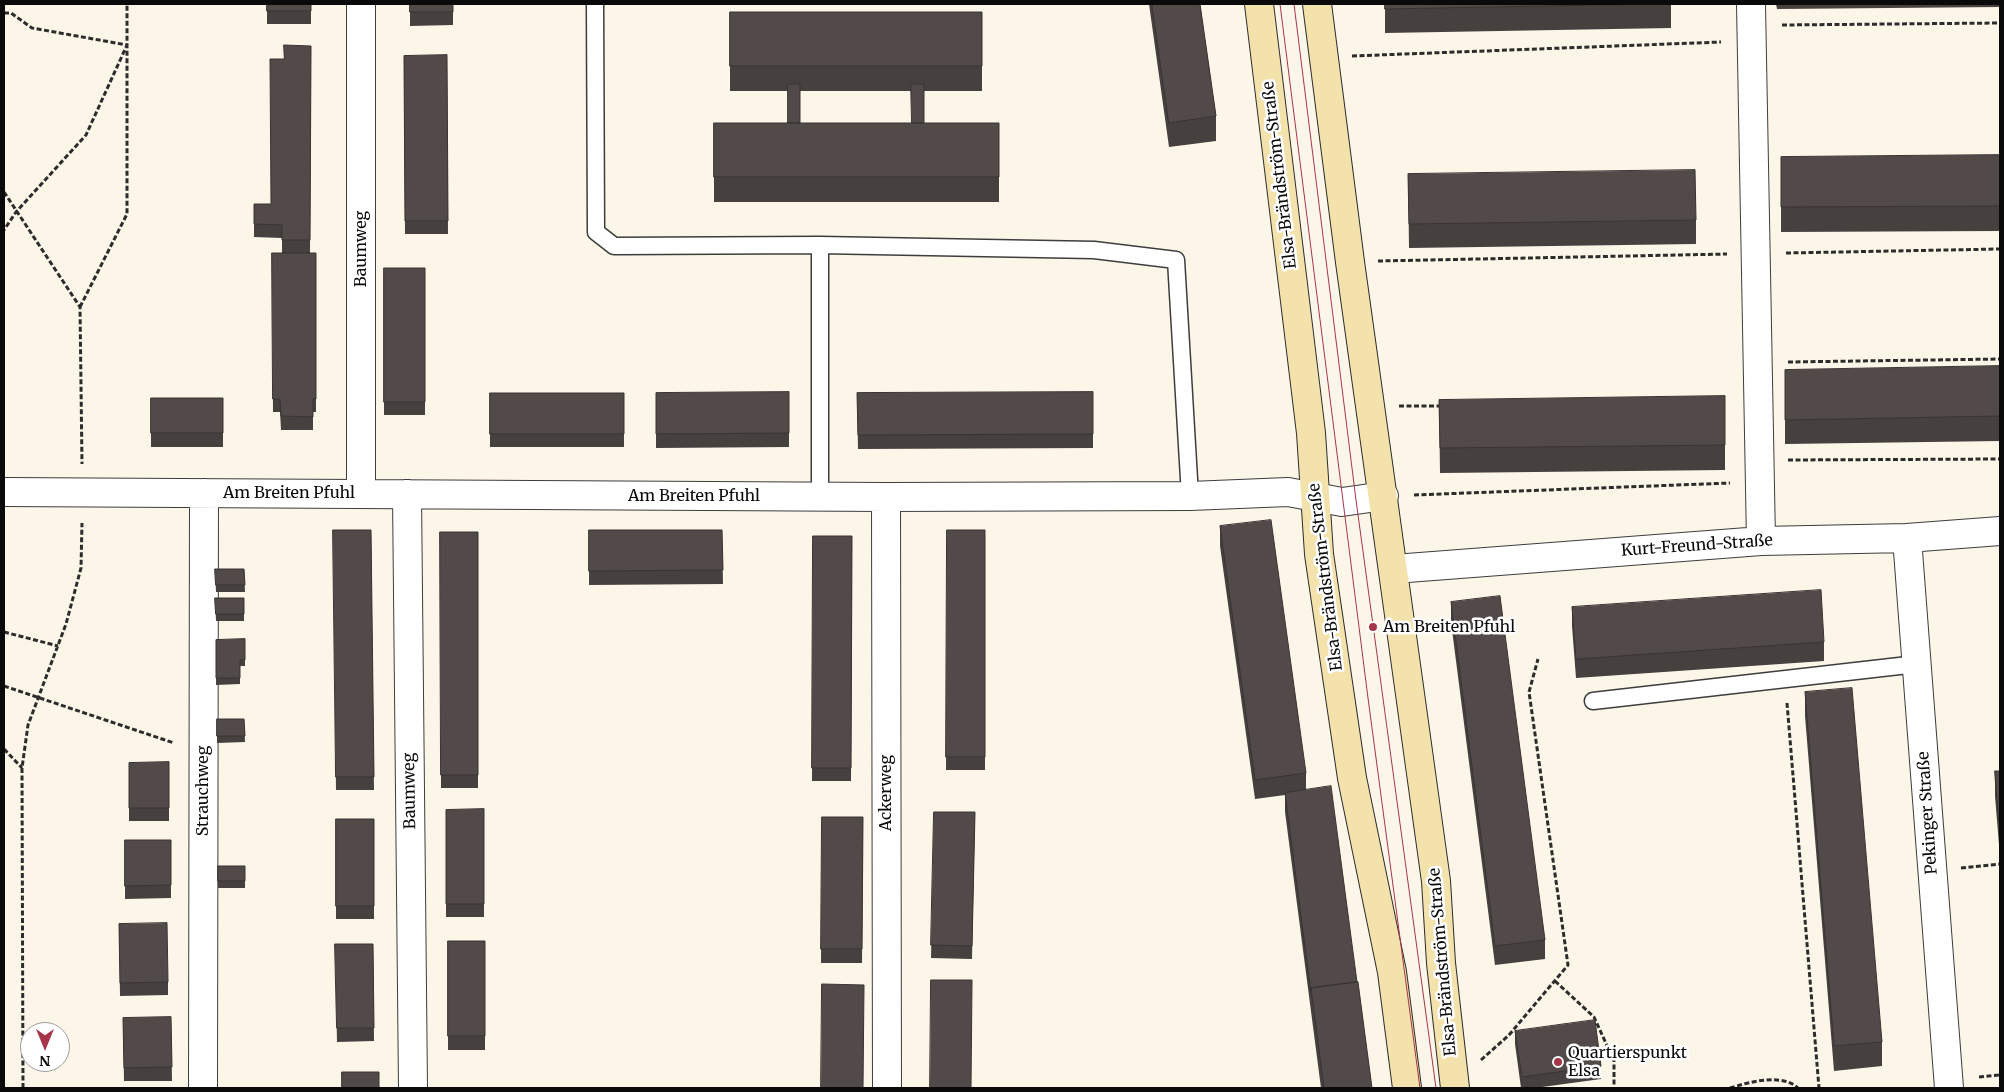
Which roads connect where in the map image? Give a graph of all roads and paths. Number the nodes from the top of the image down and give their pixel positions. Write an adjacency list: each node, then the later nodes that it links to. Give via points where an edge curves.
1 (127, 4): 9 (path)
2 (361, 4): 28 (street, Baumweg)
3 (595, 4): 14 (lane, via 596,232 614,246)
4 (1258, 4): 34 (street, Elsa-Brändström-Straße, via 1310,424)
5 (1317, 4): 10 (street, Elsa-Brändström-Straße)
6 (4, 13): 9 (path, via 11,13 32,28)
7 (1751, 23): 8 (path); 10 (path); 16 (street)
8 (2000, 24)
9 (127, 45): 12 (path, via 86,135); 18 (path, via 127,214)
10 (1325, 57): 17 (street, Elsa-Brändström-Straße)
11 (4, 192): 12 (path)
12 (16, 212): 13 (path); 18 (path)
13 (4, 230)
14 (820, 245): 30 (lane, via 1094,250 1176,260); 32 (lane)
15 (2000, 249): 16 (path)
16 (1756, 253): 17 (path); 20 (street)
17 (1350, 262): 22 (street, Elsa-Brändström-Straße)
18 (80, 308): 26 (path)
19 (2000, 359): 20 (path)
20 (1758, 363): 24 (street)
21 (1453, 406): 22 (path)
22 (1371, 409): 31 (street, Elsa-Brändström-Straße)
23 (2000, 459): 24 (path)
24 (1760, 471): 31 (path); 37 (street)
25 (4, 492): 26 (street, Am Breiten Pfuhl)
26 (82, 492): 27 (street, Am Breiten Pfuhl); 40 (path, via 81,568)
27 (204, 493): 28 (street, Am Breiten Pfuhl); 48 (street, Strauchweg)
28 (361, 494): 29 (street, Am Breiten Pfuhl)
29 (407, 494): 32 (street, Am Breiten Pfuhl); 56 (street, Baumweg)
30 (1190, 496): 33 (street, Am Breiten Pfuhl); 34 (street, Am Breiten Pfuhl, via 1288,492)
31 (1384, 496): 34 (street, Am Breiten Pfuhl, via 1342,502); 38 (street, Elsa-Brändström-Straße)
32 (820, 497): 33 (street, Am Breiten Pfuhl)
33 (886, 497): 57 (street, Ackerweg)
34 (1315, 497): 58 (street, Elsa-Brändström-Straße, via 1352,778 1392,972)
35 (2000, 531): 36 (street, Kurt-Freund-Straße)
36 (1907, 538): 37 (street, Kurt-Freund-Straße); 42 (street, Pekinger Straße)
37 (1761, 542): 38 (street, Kurt-Freund-Straße)
38 (1394, 569): 53 (street, Elsa-Brändström-Straße, via 1436,881)
39 (4, 632): 40 (path)
40 (58, 646): 45 (path)
41 (1538, 658): 52 (path, via 1529,692 1568,965)
42 (1917, 664): 43 (lane); 51 (street, Pekinger Straße)
43 (1785, 680): 46 (lane); 62 (path)
44 (4, 686): 45 (path)
45 (38, 698): 48 (path); 49 (path, via 28,726)
46 (1593, 701)
47 (4, 749): 49 (path)
48 (203, 752): 55 (street, Strauchweg)
49 (22, 768): 54 (path)
50 (2000, 864): 51 (path)
51 (1933, 870): 63 (street, Pekinger Straße)
52 (1555, 980): 53 (path, via 1510,1035); 59 (path, via 1594,1017 1614,1061)
53 (1454, 1086)
54 (23, 1088)
55 (203, 1088)
56 (412, 1088)
57 (887, 1088)
58 (1407, 1088)
59 (1614, 1088)
60 (1730, 1088): 61 (path, via 1757,1080 1792,1083)
61 (1798, 1088)
62 (1819, 1088)
63 (1949, 1088)

